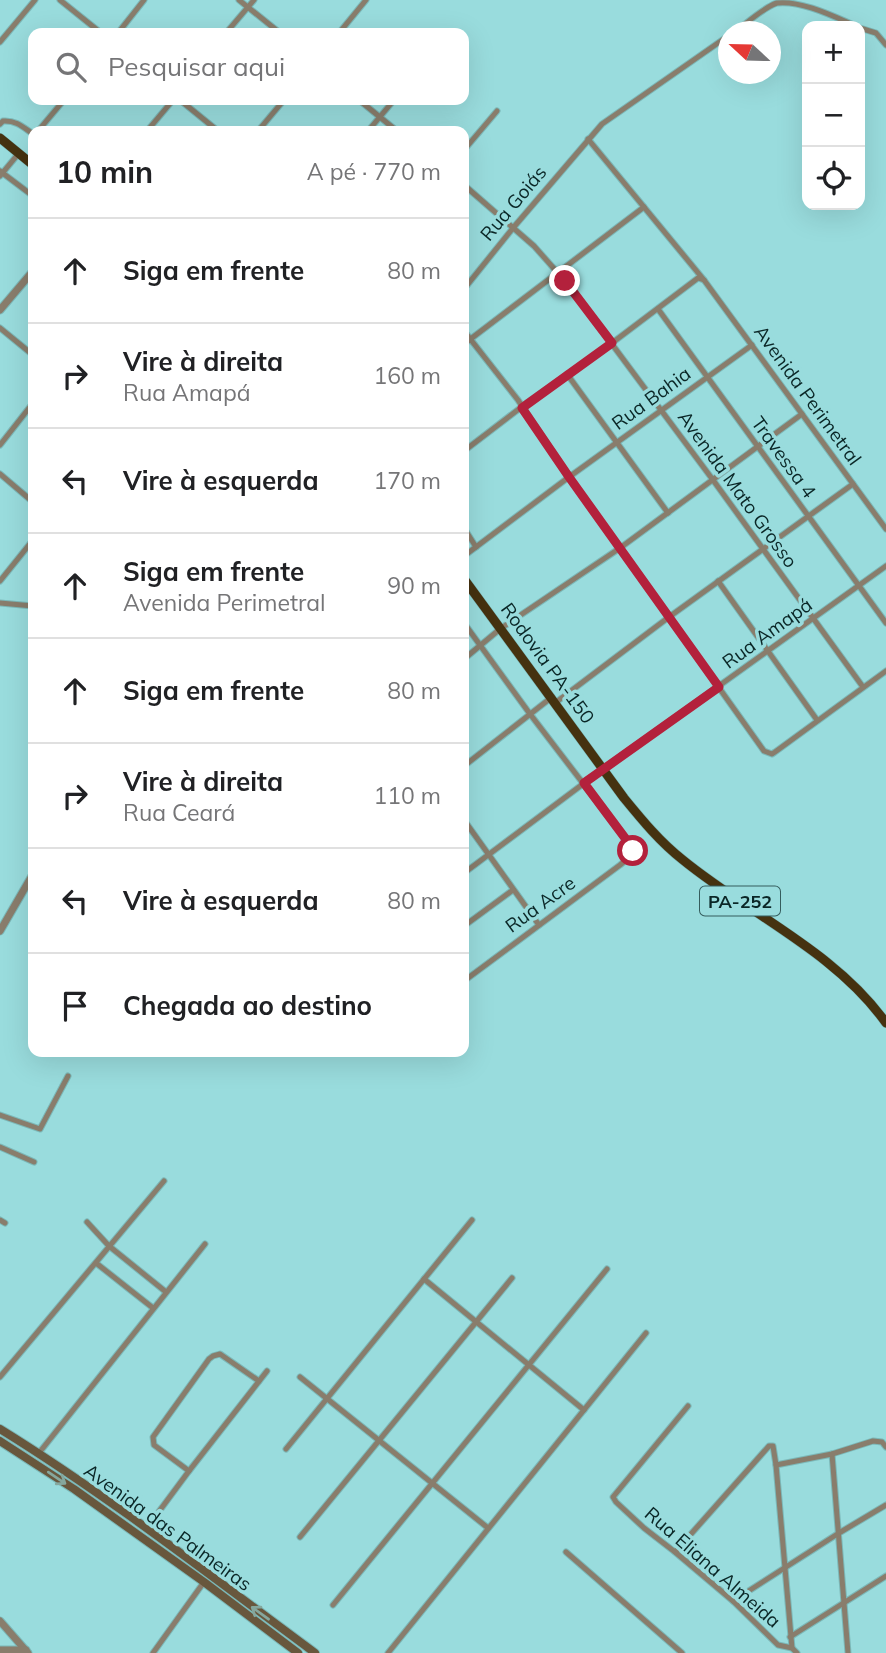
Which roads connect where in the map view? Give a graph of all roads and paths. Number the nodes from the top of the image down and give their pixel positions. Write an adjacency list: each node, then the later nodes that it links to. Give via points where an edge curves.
1 (35, 0): 16 (street)
2 (60, 0): 10 (street)
3 (144, 0): 11 (street)
4 (239, 0): 7 (street)
5 (254, 0): 7 (street)
6 (366, 0): 14 (street)
7 (248, 8): 12 (street); 13 (street)
8 (751, 21): 9 (street, via 786,1 804,3)
9 (844, 21)
10 (95, 28)
11 (122, 28)
12 (230, 28)
13 (274, 28)
14 (343, 28)
15 (865, 29): 18 (street, via 876,33)
16 (0, 42)
17 (718, 44): 36 (street, Rua Goiás, via 602,124)
18 (886, 45)
19 (60, 105): 28 (street)
20 (169, 105): 29 (street)
21 (186, 105): 30 (street)
22 (280, 105): 31 (street)
23 (365, 105): 26 (street)
24 (390, 105): 26 (street)
25 (497, 111): 37 (street)
26 (379, 117): 32 (street); 33 (street)
27 (0, 124): 34 (street, via 11,121)
28 (42, 126)
29 (151, 126)
30 (212, 126)
31 (262, 126)
32 (372, 126)
33 (391, 126)
34 (28, 130)
35 (0, 138): 38 (highway)
36 (588, 139): 43 (street, Avenida Perimetral); 44 (street, Rua Goiás)
37 (469, 144)
38 (19, 153): 39 (highway); 40 (street)
39 (28, 161)
40 (1, 174): 42 (street)
41 (469, 189): 44 (street)
42 (28, 193)
43 (644, 207): 45 (street); 47 (street, Avenida Perimetral)
44 (513, 228): 45 (street, Avenida Mato Grosso); 48 (street, Rua Goiás)
45 (558, 273): 53 (street); 54 (street, Avenida Mato Grosso)
46 (28, 277): 50 (street)
47 (704, 280): 49 (street, via 698,278); 55 (street, Avenida Perimetral)
48 (469, 283)
49 (658, 309): 54 (street); 58 (street, Travessa 4)
50 (0, 310)
51 (0, 328): 56 (street)
52 (469, 337): 53 (street)
53 (471, 340): 59 (street)
54 (612, 343): 57 (street); 61 (street, Avenida Mato Grosso)
55 (752, 345): 58 (street, Rua Bahia); 62 (street, Avenida Perimetral)
56 (28, 351)
57 (567, 374): 59 (street); 63 (street)
58 (707, 376): 61 (street, Rua Bahia); 66 (street, Travessa 4)
59 (522, 408): 65 (street); 68 (street)
60 (28, 409): 64 (street)
61 (661, 410): 63 (street, Rua Bahia); 69 (street, Avenida Mato Grosso)
62 (802, 414): 66 (street); 70 (street, Avenida Perimetral)
63 (617, 442): 68 (street, Rua Bahia); 72 (street)
64 (0, 444)
65 (469, 447)
66 (757, 447): 69 (street); 73 (street, Travessa 4)
67 (0, 474): 71 (street)
68 (569, 477): 77 (street, Rua Bahia); 78 (street)
69 (713, 480): 72 (street); 79 (street, Avenida Mato Grosso)
70 (853, 484): 73 (street); 74 (street, Avenida Perimetral)
71 (28, 498)
72 (668, 513): 78 (street)
73 (808, 516): 79 (street); 85 (street, Travessa 4)
74 (886, 529)
75 (469, 536): 77 (street)
76 (28, 546): 82 (street)
77 (476, 547): 80 (street, Rua Bahia)
78 (620, 548): 88 (street); 91 (street)
79 (763, 549): 83 (street); 89 (street, Avenida Mato Grosso)
80 (469, 552)
81 (886, 566): 85 (street, Rua Amapá)
82 (0, 581)
83 (718, 582): 88 (street); 94 (street)
84 (469, 586): 91 (highway, Rodovia PA-150 / PA-252)
85 (859, 586): 89 (street, Rua Amapá); 90 (street, Travessa 4)
86 (0, 603): 87 (street)
87 (28, 606)
88 (669, 617): 97 (street); 99 (street)
89 (813, 619): 94 (street, Rua Amapá); 98 (street, Avenida Mato Grosso)
90 (886, 623)
91 (500, 629): 93 (street); 99 (highway, Rodovia PA-150 / PA-252)
92 (469, 630): 93 (street)
93 (481, 646): 95 (street); 100 (street)
94 (768, 652): 97 (street, Rua Amapá); 101 (street)
95 (469, 655)
96 (886, 671): 98 (street)
97 (719, 687): 101 (street, via 768,753); 103 (street, Rua Amapá)
98 (863, 687): 101 (street)
99 (554, 700): 100 (street); 103 (highway, Rodovia PA-150 / PA-252)
100 (530, 714): 102 (street); 104 (street)
101 (817, 720)
102 (469, 762)
103 (603, 769): 104 (street, Rua Amapá); 114 (highway, PA-252, via 666,846 831,966)
104 (584, 783): 106 (street, Rua Amapá); 111 (street, Rua Acre, via 633,851)
105 (469, 827): 106 (street)
106 (489, 855): 107 (street, Rua Amapá); 109 (street)
107 (469, 869)
108 (28, 883): 112 (street)
109 (513, 890): 110 (street); 111 (street)
110 (469, 922)
111 (539, 925): 113 (street, Rua Acre)
112 (0, 931)
113 (469, 977)
114 (886, 1023)
115 (68, 1076): 116 (street, via 40,1129)
116 (0, 1115)
117 (0, 1147): 118 (street)
118 (34, 1162)
119 (164, 1181): 123 (street)
120 (472, 1220): 127 (street)
121 (87, 1223): 123 (street)
122 (205, 1244): 128 (street)
123 (109, 1246): 124 (street); 128 (street)
124 (96, 1263): 129 (street); 134 (street)
125 (607, 1269): 132 (street)
126 (512, 1278): 130 (street)
127 (424, 1279): 130 (street); 137 (street)
128 (166, 1292): 129 (street)
129 (153, 1308): 145 (street)
130 (476, 1322): 132 (street); 141 (street)
131 (646, 1333): 139 (street)
132 (529, 1365): 139 (street); 149 (street)
133 (267, 1371): 136 (street)
134 (0, 1377)
135 (300, 1377): 137 (street)
136 (259, 1381): 148 (street); 148 (street, via 220,1354 209,1359 153,1437 154,1445)
137 (327, 1399): 141 (street); 144 (street)
138 (688, 1406): 156 (street, Rua Eliana Almeida, via 613,1497)
139 (584, 1410): 151 (street)
140 (0, 1429): 145 (main road, Avenida das Palmeiras)
141 (379, 1440): 149 (street); 154 (street)
142 (0, 1441): 159 (main road, Avenida das Palmeiras, one-way to 159)
143 (886, 1447): 146 (street, via 873,1441)
144 (286, 1449)
145 (39, 1453): 152 (main road, Avenida das Palmeiras)
146 (832, 1454): 147 (street); 153 (street)
147 (776, 1465): 156 (street, via 772,1445); 157 (street)
148 (189, 1471): 152 (street)
149 (432, 1483): 151 (street); 162 (street)
150 (886, 1505): 153 (street)
151 (488, 1528): 171 (street)
152 (146, 1530): 170 (main road, Avenida das Palmeiras, one-way to 152)
153 (839, 1533): 157 (street); 161 (street)
154 (300, 1537)
155 (566, 1552): 172 (street)
156 (675, 1552): 160 (street, Rua Eliana Almeida)
157 (785, 1568): 160 (street); 164 (street)
158 (886, 1576): 161 (street)
159 (204, 1582): 168 (street); 169 (main road, Avenida das Palmeiras)
160 (733, 1601): 165 (street, Rua Eliana Almeida, via 778,1645)
161 (844, 1603): 164 (street); 174 (street)
162 (333, 1605)
163 (0, 1621): 167 (street)
164 (790, 1637): 165 (street)
165 (792, 1648): 173 (street, Rua Eliana Almeida)
166 (0, 1650): 167 (street)
167 (27, 1652)
168 (153, 1653)
169 (298, 1653)
170 (316, 1653)
171 (388, 1653)
172 (682, 1653)
173 (797, 1653)
174 (848, 1653)

